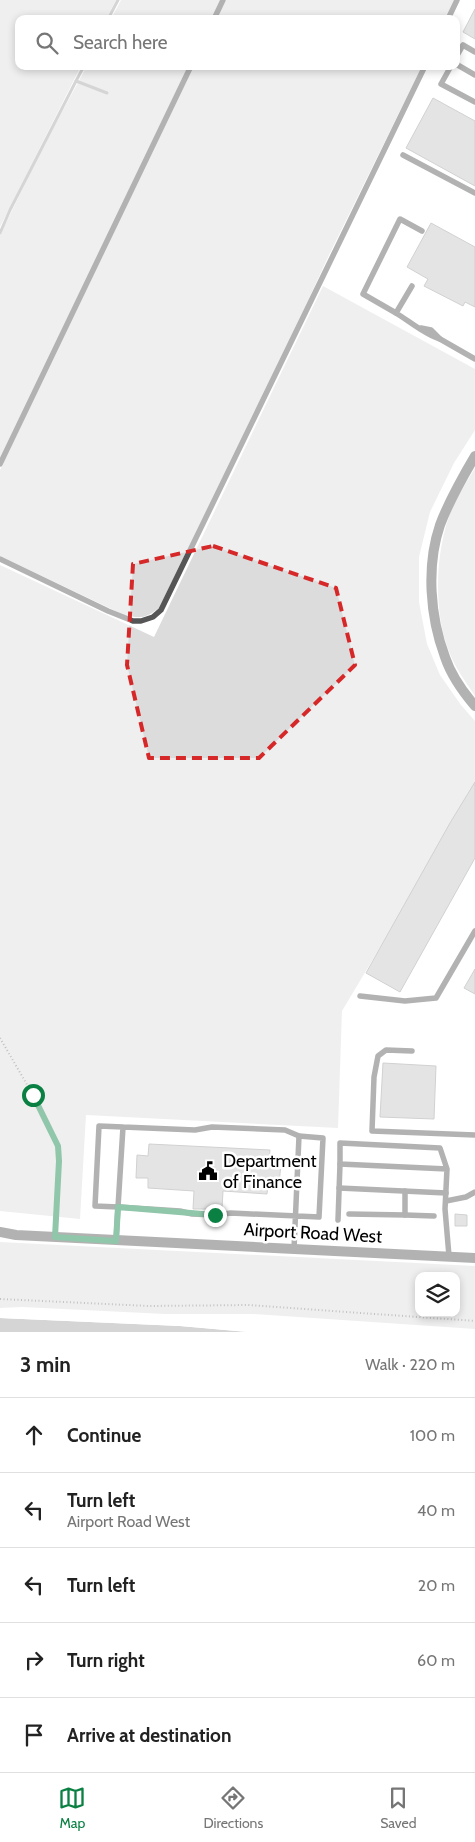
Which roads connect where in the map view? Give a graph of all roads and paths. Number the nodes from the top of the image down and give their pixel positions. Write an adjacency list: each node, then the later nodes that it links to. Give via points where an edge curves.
1 (223, 0): 3 (lane)
2 (457, 0): 4 (lane)
3 (216, 15)
4 (450, 15)
5 (460, 50): 6 (lane, via 463,45)
6 (475, 52)
7 (460, 66): 11 (lane)
8 (189, 70): 20 (lane)
9 (423, 70): 21 (lane, via 161,610 147,619 133,621)
10 (449, 70): 12 (lane, via 441,84)
11 (475, 75)
12 (475, 102)
13 (403, 155): 14 (lane)
14 (475, 193)
15 (422, 230): 17 (lane, via 400,219 364,294)
16 (412, 286): 17 (lane)
17 (396, 314): 18 (lane, via 431,330 440,339)
18 (475, 359)
19 (475, 456): 22 (street, via 440,525 435,544 432,590 434,614 445,658)
20 (0, 464)
21 (0, 559)
22 (475, 706)
23 (475, 931): 24 (lane, via 436,998 405,1001)
24 (360, 996)
25 (0, 1038): 44 (path, via 58,1146)
26 (412, 1051): 28 (lane, via 386,1050 378,1056 372,1130)
27 (123, 1128): 29 (lane, via 285,1130); 37 (lane); 37 (lane, via 99,1126 95,1206)
28 (475, 1134)
29 (299, 1136): 40 (lane); 40 (lane, via 323,1138 319,1217)
30 (340, 1164): 31 (lane); 31 (lane, via 340,1143 440,1148); 32 (lane)
31 (447, 1169): 35 (lane)
32 (339, 1188): 33 (lane); 42 (lane)
33 (405, 1192): 35 (lane); 39 (lane)
34 (475, 1192): 36 (lane)
35 (446, 1193): 36 (lane)
36 (446, 1201): 47 (lane)
37 (118, 1207): 40 (lane, via 192,1214); 45 (lane)
38 (349, 1214): 39 (lane)
39 (405, 1215): 41 (lane)
40 (294, 1216): 46 (lane)
41 (434, 1216)
42 (338, 1220)
43 (0, 1232): 44 (street, Airport Road West)
44 (55, 1237): 45 (street, Airport Road West)
45 (116, 1241): 46 (street, Airport Road West)
46 (294, 1249): 47 (street, Airport Road West)
47 (449, 1256): 48 (street, Airport Road West)
48 (475, 1258)
49 (0, 1299): 50 (path, via 149,1306 248,1306)
50 (475, 1321)

